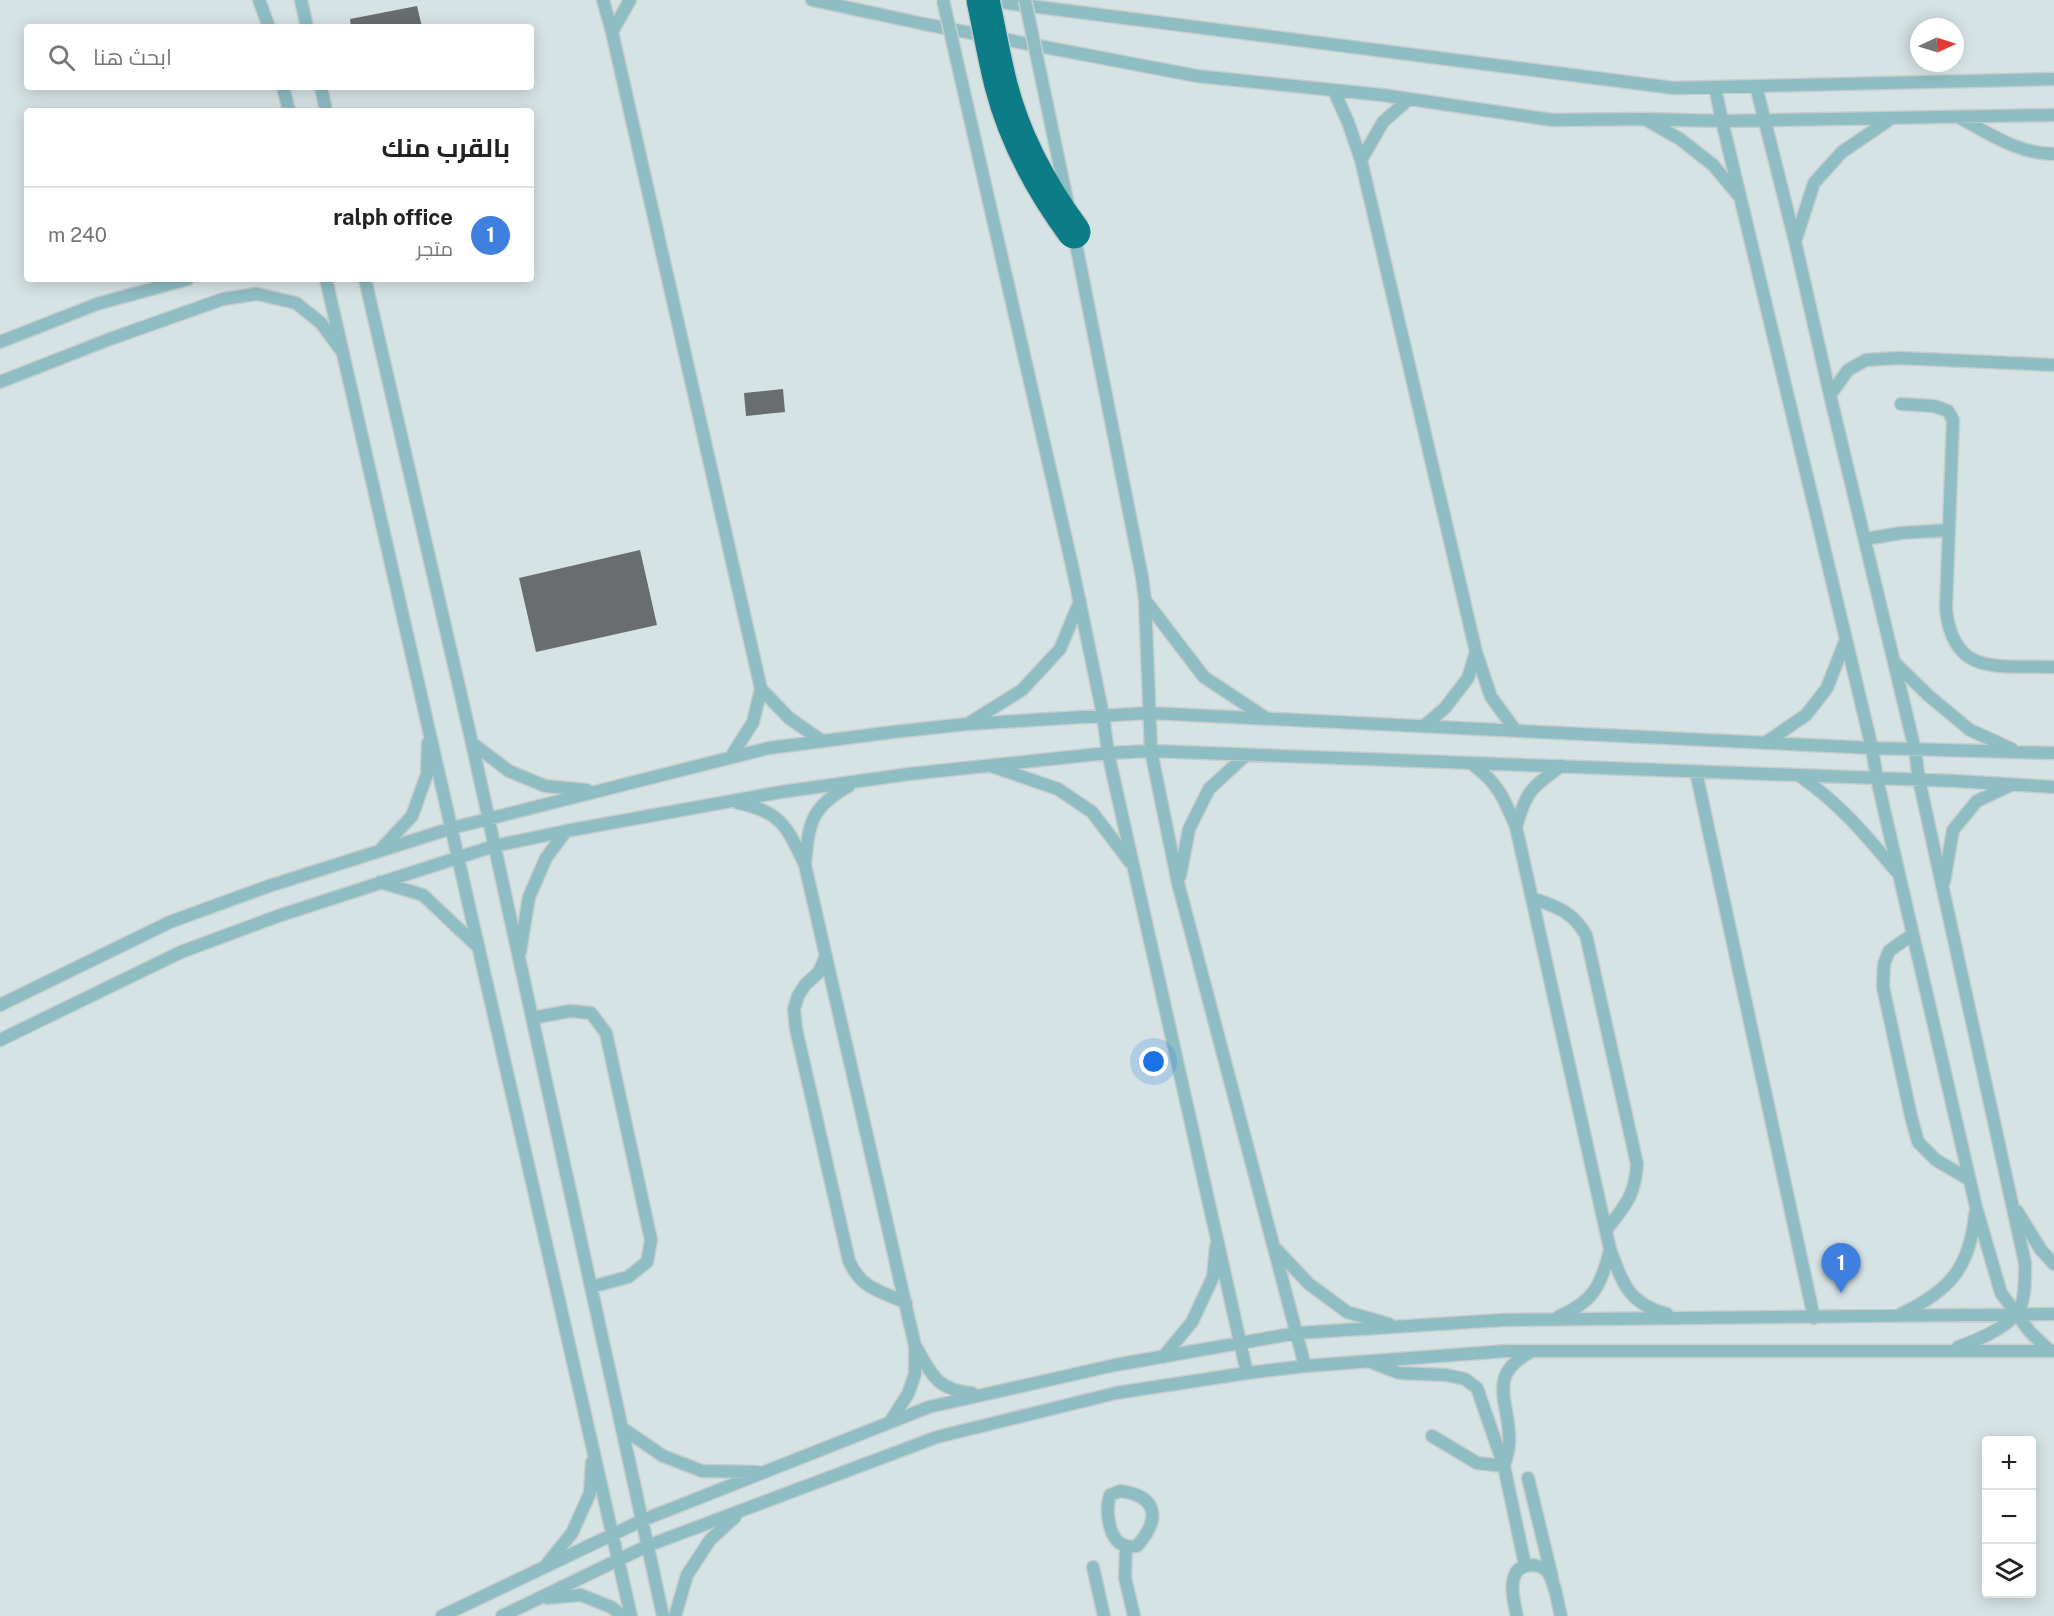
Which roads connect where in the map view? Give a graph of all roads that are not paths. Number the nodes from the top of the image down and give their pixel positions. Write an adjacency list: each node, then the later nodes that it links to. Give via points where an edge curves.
1 (259, 0): 10 (lane)
2 (301, 0): 11 (lane)
3 (603, 0): 12 (lane)
4 (630, 0): 12 (lane)
5 (812, 0): 18 (lane, via 1197,76)
6 (943, 0): 45 (lane, bridge)
7 (983, 0): 31 (highway, bridge, via 1011,117 1037,177)
8 (993, 0): 15 (lane, via 1674,88)
9 (1025, 0): 31 (lane, bridge)
10 (268, 24)
11 (306, 24)
12 (612, 32): 50 (lane)
13 (2054, 79): 14 (lane)
14 (1756, 86): 15 (lane); 27 (lane)
15 (1716, 87): 26 (lane)
16 (284, 90): 20 (lane)
17 (322, 90): 21 (lane)
18 (1334, 91): 19 (lane); 29 (lane)
19 (1409, 99): 24 (lane, via 1552,120); 29 (lane, via 1383,122)
20 (288, 108)
21 (325, 108)
22 (2054, 116): 23 (lane)
23 (1959, 117): 25 (lane); 28 (lane, via 2009,145)
24 (1644, 119): 26 (lane); 30 (lane, via 1680,139 1713,165)
25 (1889, 120): 27 (lane); 32 (lane, via 1842,152 1814,183)
26 (1722, 121): 27 (lane); 30 (lane)
27 (1764, 121): 32 (lane)
28 (2054, 154)
29 (1361, 160): 47 (lane)
30 (1740, 198): 46 (lane)
31 (1074, 232): 44 (lane, bridge)
32 (1795, 241): 40 (lane)
33 (177, 282): 36 (lane, via 97,304)
34 (327, 282): 37 (lane)
35 (366, 282): 59 (lane)
36 (0, 342)
37 (343, 353): 39 (lane, via 321,323 296,303 257,294 223,299); 54 (lane)
38 (2054, 365): 40 (lane, via 1866,360 1848,370)
39 (0, 382)
40 (1830, 395): 43 (lane)
41 (1901, 404): 42 (lane, via 1934,406 1948,411 1953,420)
42 (1949, 530): 43 (lane); 49 (lane, via 1946,609 1948,630 1956,646 1971,660 1987,665)
43 (1864, 539): 48 (lane)
44 (1145, 600): 51 (lane); 53 (lane, via 1204,677)
45 (1080, 601): 52 (lane); 55 (lane, via 1060,649 1030,682)
46 (1846, 639): 60 (lane, via 1827,688 1806,715); 61 (lane)
47 (1476, 652): 56 (lane, via 1468,678 1445,708); 57 (lane, via 1491,697)
48 (1894, 662): 62 (lane); 64 (lane, via 1970,730)
49 (2054, 667)
50 (761, 689): 58 (lane, via 789,718); 68 (lane, via 753,722)
51 (1149, 713): 52 (lane); 53 (lane); 63 (lane)
52 (1104, 716): 55 (lane); 65 (lane)
53 (1267, 719): 56 (lane)
54 (428, 724): 83 (lane); 86 (lane, via 427,774 412,816)
55 (967, 724): 58 (lane)
56 (1424, 726): 57 (lane)
57 (1516, 731): 60 (lane)
58 (822, 741): 68 (lane)
59 (472, 743): 79 (lane, via 509,771 545,786); 81 (lane)
60 (1766, 743): 61 (lane)
61 (1872, 748): 62 (lane); 74 (lane)
62 (1915, 750): 64 (lane); 75 (lane)
63 (1151, 751): 65 (lane); 67 (lane); 92 (lane)
64 (2018, 752): 66 (lane)
65 (1108, 753): 70 (lane); 89 (lane)
66 (2054, 753)
67 (1246, 755): 69 (lane); 92 (lane, via 1209,789 1189,829)
68 (731, 757): 79 (lane)
69 (1471, 763): 71 (lane); 82 (lane, via 1490,776)
70 (990, 765): 76 (lane); 89 (lane, via 1058,789 1092,812)
71 (1561, 766): 72 (lane); 82 (lane, via 1536,783 1523,803)
72 (1696, 772): 73 (lane); 114 (lane)
73 (1799, 776): 74 (lane); 90 (lane, via 1828,796)
74 (1877, 779): 75 (lane); 90 (lane)
75 (1919, 780): 77 (lane); 93 (lane)
76 (858, 781): 80 (lane); 88 (lane, via 818,808 808,831)
77 (2012, 784): 78 (lane); 93 (lane, via 1977,801 1953,830)
78 (2054, 787)
79 (597, 790): 81 (lane)
80 (730, 801): 84 (lane); 88 (lane, via 756,807 777,818 789,831)
81 (488, 818): 83 (lane); 85 (lane)
82 (1516, 826): 94 (lane)
83 (452, 828): 86 (lane); 87 (lane)
84 (566, 831): 85 (lane); 98 (lane, via 546,858 529,897)
85 (494, 846): 87 (lane); 98 (lane)
86 (380, 850): 99 (lane, via 170,922)
87 (458, 856): 91 (lane); 96 (lane)
88 (805, 865): 97 (lane)
89 (1134, 867): 106 (lane)
90 (1899, 875): 95 (lane)
91 (380, 882): 96 (lane, via 423,895); 101 (lane, via 181,952)
92 (1178, 883): 107 (lane)
93 (1943, 889): 103 (lane)
94 (1532, 898): 105 (lane); 105 (lane, via 1558,907 1577,920 1586,935 1637,1164 1630,1199)
95 (1913, 934): 102 (lane); 102 (lane, via 1889,951 1883,987 1911,1116 1918,1142 1935,1161)
96 (479, 948): 133 (lane)
97 (826, 956): 111 (lane); 111 (lane, via 819,972 798,996 794,1009 849,1261 856,1277)
98 (519, 959): 100 (lane)
99 (0, 1005)
100 (532, 1018): 110 (lane); 110 (lane, via 570,1011 591,1013 606,1033 651,1240 647,1262 628,1277)
101 (0, 1040)
102 (1970, 1180): 104 (lane)
103 (2012, 1202): 109 (lane); 112 (lane, via 2025,1263 2025,1288)
104 (1976, 1207): 112 (lane, via 2001,1293); 115 (lane, via 1973,1240 1962,1264 1943,1289)
105 (1606, 1230): 108 (lane)
106 (1217, 1236): 120 (lane); 125 (lane, via 1213,1277 1192,1322)
107 (1274, 1247): 118 (lane, via 1309,1284 1347,1312); 119 (lane)
108 (1610, 1249): 116 (lane, via 1604,1275 1591,1297 1576,1309); 117 (lane, via 1621,1279 1634,1299 1650,1310)
109 (2054, 1264)
110 (591, 1287): 131 (lane)
111 (906, 1303): 121 (lane)
112 (2017, 1314): 113 (lane); 115 (lane); 122 (lane, via 1995,1330); 124 (lane)
113 (2054, 1314)
114 (1814, 1317): 115 (lane); 117 (lane)
115 (1896, 1317)
116 (1552, 1319): 117 (lane); 118 (lane)
117 (1682, 1319)
118 (1398, 1327): 119 (lane)
119 (1297, 1333): 120 (lane); 127 (lane)
120 (1242, 1343): 125 (lane); 128 (lane)
121 (915, 1346): 129 (lane, via 943,1386 954,1392); 130 (lane, via 915,1374 908,1394)
122 (1950, 1350): 123 (lane); 124 (lane)
123 (1532, 1351): 126 (lane); 134 (lane, via 1515,1360 1502,1383 1509,1445)
124 (2052, 1351)
125 (1163, 1357): 129 (lane)
126 (1370, 1362): 127 (lane); 134 (lane, via 1399,1373 1465,1379 1478,1388)
127 (1305, 1366): 128 (lane)
128 (1247, 1373): 137 (lane, via 1116,1393 937,1437)
129 (983, 1395): 130 (lane, via 929,1407)
130 (890, 1422): 135 (lane)
131 (622, 1428): 135 (lane, via 663,1456 702,1470); 138 (lane)
132 (1432, 1436): 134 (lane, via 1477,1463)
133 (593, 1449): 139 (lane); 145 (lane, via 590,1492 572,1533)
134 (1504, 1466): 143 (lane)
135 (764, 1472): 138 (lane)
136 (1528, 1478): 146 (lane)
137 (741, 1511): 140 (lane); 154 (lane, via 710,1540 687,1575)
138 (643, 1520): 139 (lane); 140 (lane)
139 (613, 1535): 142 (lane); 145 (lane)
140 (647, 1546): 142 (lane); 153 (lane)
141 (1126, 1546): 141 (lane, via 1137,1546 1145,1537 1153,1521 1153,1510 1148,1502 1120,1491 1110,1495 1106,1506 1111,1530); 156 (lane, via 1125,1578)
142 (619, 1560): 147 (lane); 152 (lane)
143 (1525, 1566): 146 (lane, via 1546,1569); 157 (lane, via 1517,1570 1512,1583)
144 (1093, 1567): 155 (lane)
145 (543, 1568): 149 (lane)
146 (1552, 1581): 148 (lane)
147 (537, 1599): 150 (lane); 151 (lane, via 581,1595 610,1606)
148 (1558, 1612)
149 (442, 1616)
150 (502, 1616)
151 (623, 1616)
152 (631, 1616)
153 (663, 1616)
154 (675, 1616)
155 (1104, 1616)
156 (1134, 1616)
157 (1517, 1616)

